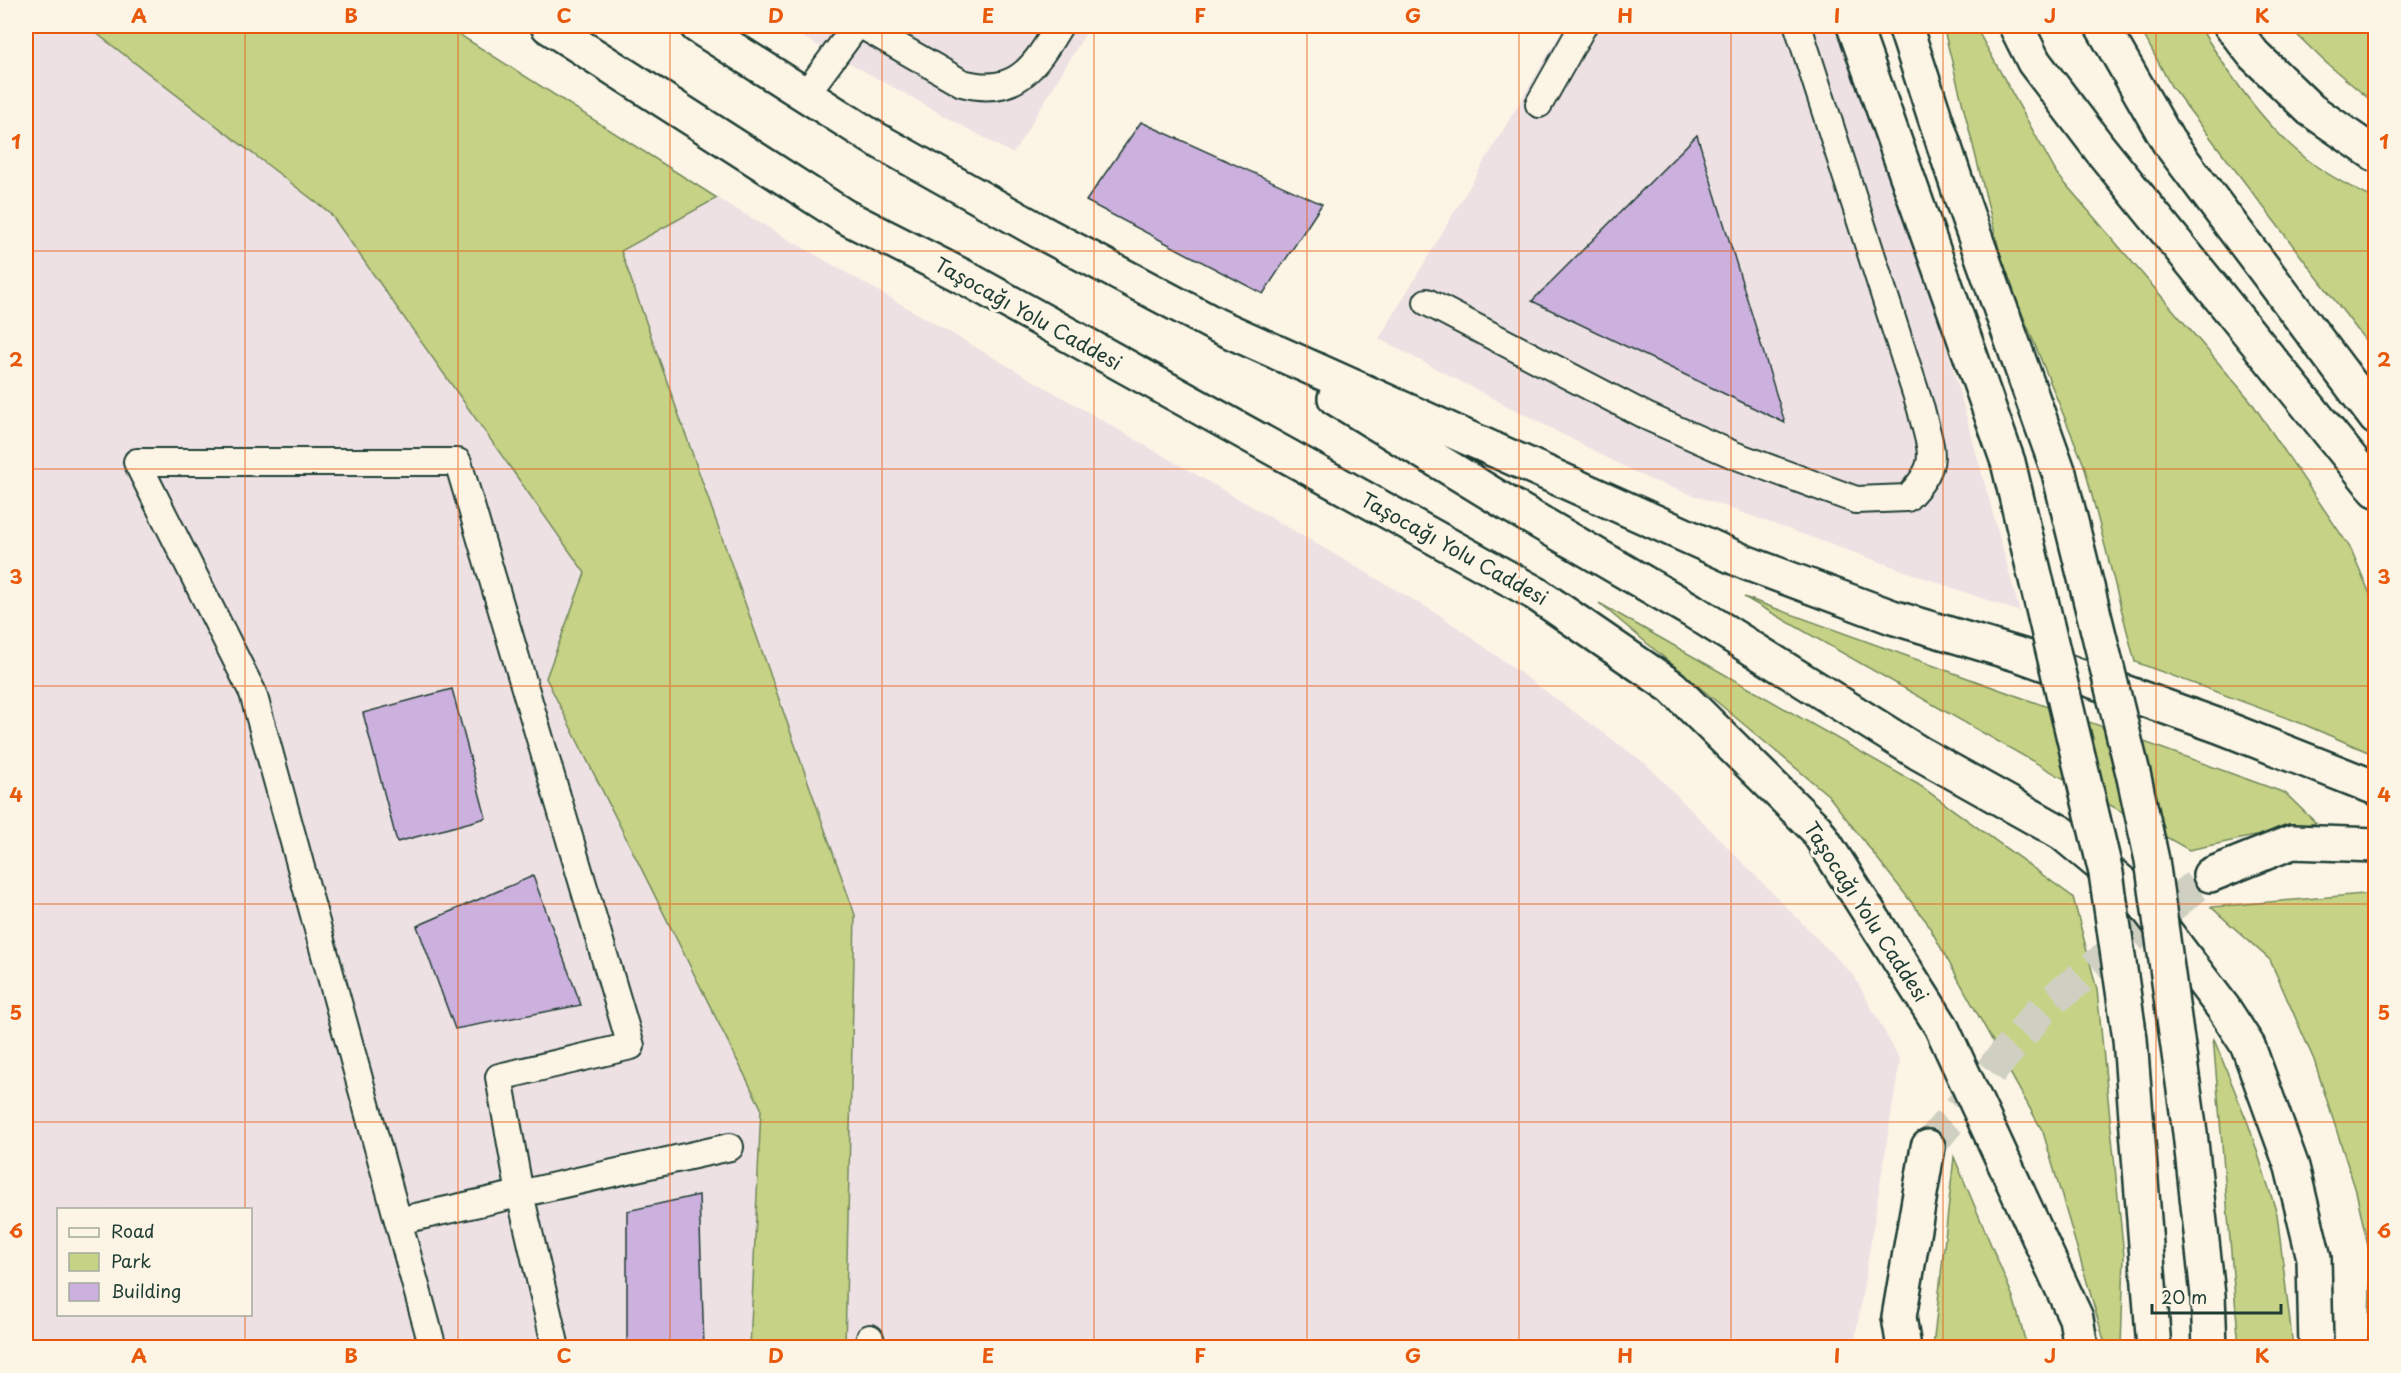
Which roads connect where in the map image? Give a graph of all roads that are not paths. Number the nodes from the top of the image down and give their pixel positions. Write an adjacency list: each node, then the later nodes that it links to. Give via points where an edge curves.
1 (549, 26): 13 (main road, Taşocağı Yolu Caddesi)
2 (697, 26): 14 (main road)
3 (856, 26): 14 (lane)
4 (863, 26): 5 (lane, via 962,83 979,88 1017,80 1033,67)
5 (1059, 26)
6 (1583, 26): 15 (lane)
7 (1798, 26): 17 (lane, via 1921,409 1933,458 1925,479 1907,498 1856,500 1734,455 1648,417)
8 (1854, 26): 32 (main road, bridge, via 2008,462 2106,873 2130,1039)
9 (1905, 26): 33 (main road, bridge, via 2059,473 2133,773 2152,860 2190,1133)
10 (2016, 26): 20 (main road, via 2034,62 2100,149)
11 (2102, 26): 19 (main road, via 2168,141)
12 (2231, 26): 16 (main road, via 2254,56 2311,110)
13 (591, 40): 31 (main road, Taşocağı Yolu Caddesi, via 844,216 964,277 1535,592 1672,687 1816,829 1941,1026 2076,1318)
14 (804, 95): 18 (main road, via 1031,226)
15 (1539, 104)
16 (2376, 155)
17 (1427, 302)
18 (1216, 325): 21 (main road, via 1747,563 1892,617 2023,656 2219,726); 34 (main road, via 1510,505 1691,610 1919,753 2062,833 2139,897 2248,1046 2292,1167 2314,1258)
19 (2376, 418)
20 (2376, 490)
21 (2376, 788)
22 (2376, 844): 23 (main road, via 2292,842)
23 (2210, 875)
24 (730, 1147): 26 (lane)
25 (1928, 1147): 30 (main road, via 1899,1317)
26 (520, 1194): 27 (lane); 27 (lane, via 499,1077 631,1046 458,462 138,462 253,693); 29 (lane)
27 (398, 1221): 28 (lane)
28 (433, 1347)
29 (556, 1347)
30 (1904, 1347)
31 (2081, 1347)
32 (2154, 1347)
33 (2210, 1347)
34 (2316, 1347)

